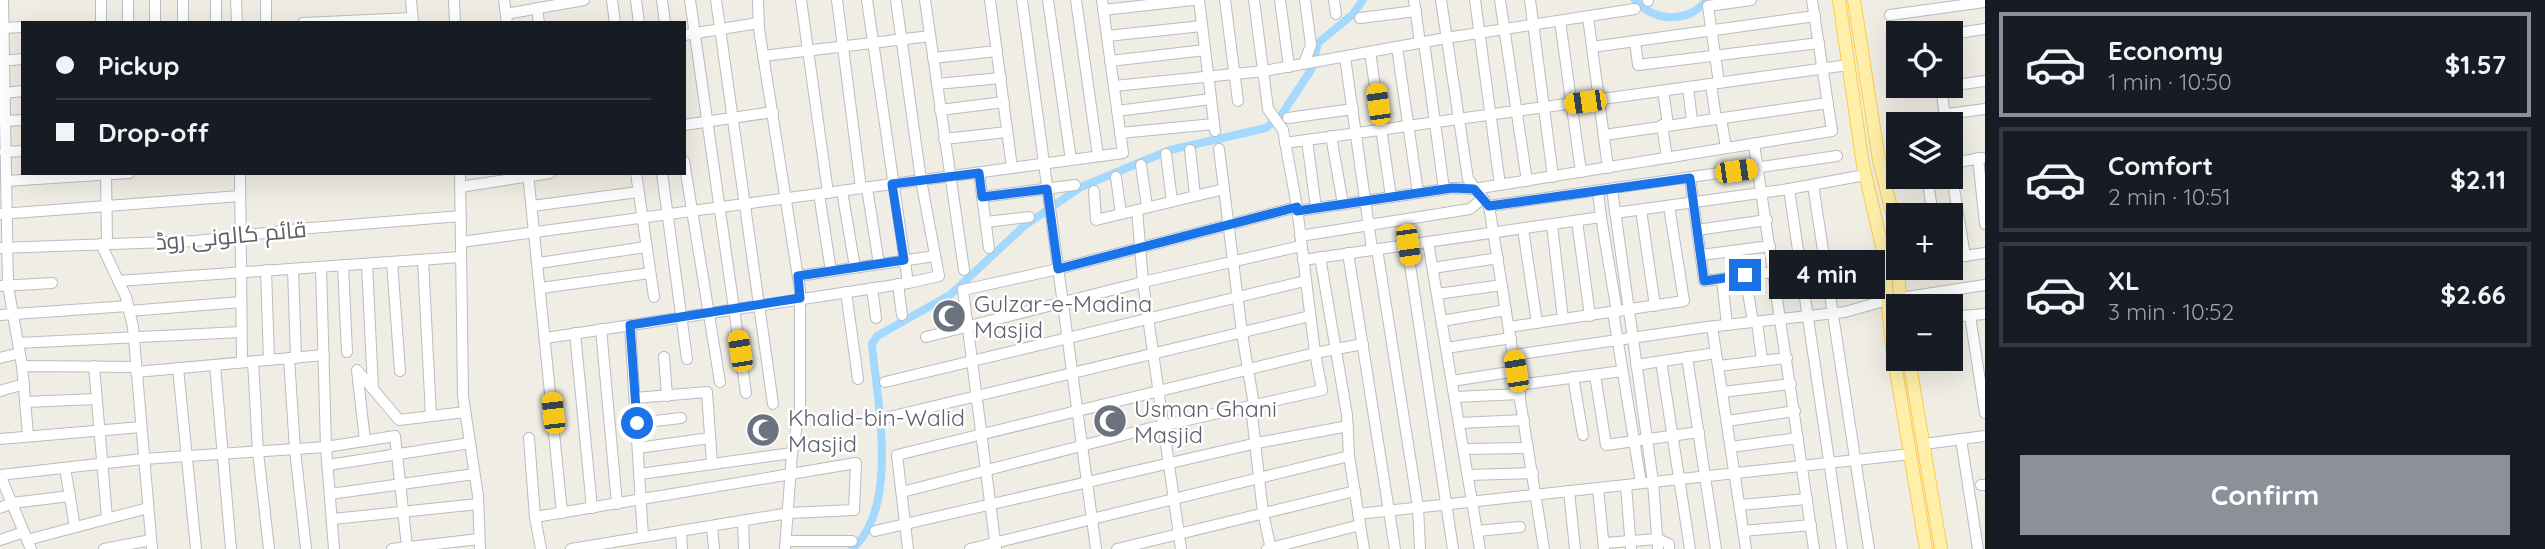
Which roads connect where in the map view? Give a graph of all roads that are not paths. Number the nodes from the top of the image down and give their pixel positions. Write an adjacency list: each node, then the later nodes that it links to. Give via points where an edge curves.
1 (2, 0): 73 (street)
2 (101, 0): 55 (street)
3 (128, 0): 56 (street)
4 (155, 0): 57 (street)
5 (183, 0): 58 (street)
6 (216, 0): 59 (street)
7 (236, 0): 60 (street)
8 (266, 0): 61 (street)
9 (411, 0): 54 (street)
10 (454, 0): 63 (street)
11 (504, 0): 52 (street)
12 (583, 0): 46 (street)
13 (611, 0): 65 (street)
14 (636, 0): 66 (street)
15 (662, 0): 67 (street)
16 (690, 0): 80 (street)
17 (716, 0): 74 (street)
18 (758, 0): 69 (street)
19 (801, 0): 92 (street)
20 (837, 0): 89 (street)
21 (867, 0): 86 (street)
22 (896, 0): 84 (street)
23 (925, 0): 81 (street)
24 (990, 0): 94 (street)
25 (1022, 0): 170 (street)
26 (1048, 0): 168 (street)
27 (1076, 0): 163 (street)
28 (1193, 0): 44 (street)
29 (1199, 0): 71 (street)
30 (1225, 0): 108 (street)
31 (1254, 0): 107 (street)
32 (1280, 0): 105 (street)
33 (1305, 0): 103 (street, via 1311,45)
34 (1334, 0): 48 (street)
35 (1441, 0): 83 (street)
36 (1475, 0): 79 (street)
37 (1500, 0): 75 (street)
38 (1530, 0): 70 (street)
39 (1751, 0): 77 (street, via 1708,6)
40 (1812, 0): 50 (street)
41 (1839, 0): 104 (main road)
42 (1854, 0): 177 (main road)
43 (1985, 2): 49 (street)
44 (1102, 5): 82 (street)
45 (1415, 5): 53 (street); 87 (street)
46 (537, 8): 52 (street); 64 (street)
47 (1636, 9): 51 (street)
48 (1336, 14)
49 (1890, 15)
50 (1815, 16): 77 (street); 88 (street)
51 (1588, 17): 68 (street); 91 (street)
52 (507, 18)
53 (1360, 18)
54 (412, 20): 62 (street)
55 (101, 21)
56 (128, 21)
57 (155, 21)
58 (183, 21)
59 (216, 21)
60 (237, 21)
61 (266, 21)
62 (376, 21)
63 (455, 21)
64 (539, 21)
65 (615, 21)
66 (639, 21)
67 (665, 21)
68 (1560, 21): 70 (street); 126 (street)
69 (758, 23): 74 (street); 96 (street)
70 (1533, 25): 75 (street); 127 (street)
71 (1202, 26): 82 (street); 93 (street)
72 (21, 27): 73 (street)
73 (3, 28): 101 (street)
74 (720, 29): 80 (street); 135 (street)
75 (1504, 29): 79 (street); 132 (street)
76 (1985, 29): 78 (street)
77 (1711, 30): 85 (street); 97 (street)
78 (1963, 32)
79 (1480, 33): 83 (street); 134 (street)
80 (690, 34): 142 (street)
81 (930, 36): 84 (street); 99 (street)
82 (1107, 36): 102 (street)
83 (1446, 38): 87 (street); 138 (street)
84 (901, 39): 86 (street); 192 (street)
85 (1635, 41): 91 (street); 97 (street, via 1638,65)
86 (873, 43): 89 (street); 195 (street)
87 (1422, 43): 90 (street); 143 (street)
88 (1819, 43): 97 (street); 106 (street)
89 (843, 46): 92 (street); 200 (street)
90 (1397, 47): 95 (street); 146 (street)
91 (1592, 47): 122 (street)
92 (808, 50): 96 (street); 211 (street)
93 (1205, 50): 102 (street); 109 (street)
94 (997, 51): 99 (street); 110 (street)
95 (1370, 52): 98 (street); 147 (street)
96 (763, 56): 133 (street)
97 (1715, 56): 113 (street)
98 (1341, 57): 103 (street); 128 (street)
99 (933, 58): 112 (street)
100 (21, 59): 101 (street)
101 (2, 61): 119 (street)
102 (1110, 61): 115 (street)
103 (1307, 61): 105 (street)
104 (1848, 65): 106 (street); 187 (main road)
105 (1289, 67): 107 (street)
106 (1822, 69): 113 (street); 125 (street)
107 (1264, 71): 108 (street); 155 (street, via 1268,109)
108 (1234, 74): 109 (street); 123 (street)
109 (1208, 76): 115 (street); 121 (street)
110 (1001, 78): 112 (street); 124 (street)
111 (1985, 81): 114 (street)
112 (937, 84): 130 (street)
113 (1715, 84): 116 (street); 137 (street)
114 (1963, 84)
115 (1114, 86): 131 (street)
116 (1688, 88): 118 (street); 141 (street)
117 (21, 91): 119 (street)
118 (1663, 91): 122 (street); 144 (street)
119 (4, 93): 140 (street)
120 (1942, 98): 129 (street, via 1948,114)
121 (1211, 99): 131 (street); 149 (street, via 1214,127)
122 (1599, 100): 126 (street); 151 (street)
123 (1238, 101)
124 (1004, 102): 130 (street); 148 (street)
125 (1828, 103): 137 (street); 156 (street, via 1832,131)
126 (1571, 104): 127 (street); 175 (street)
127 (1544, 107): 132 (street); 190 (street)
128 (1353, 109): 136 (street); 150 (street)
129 (1985, 109)
130 (940, 110): 153 (street)
131 (1117, 111): 149 (street)
132 (1517, 111): 134 (street); 194 (street)
133 (773, 112): 135 (street); 218 (street)
134 (1490, 115): 138 (street); 197 (street)
135 (733, 118): 142 (street); 225 (street)
136 (1288, 118)
137 (1718, 118): 141 (street); 157 (street)
138 (1459, 119): 143 (street); 203 (street, via 1468,179)
139 (21, 120): 140 (street)
140 (5, 121): 161 (street)
141 (1692, 121): 144 (street)
142 (707, 122): 145 (street); 230 (street)
143 (1435, 122): 146 (street); 202 (street)
144 (1665, 124): 151 (street); 166 (street)
145 (686, 125)
146 (1408, 126): 147 (street); 212 (street)
147 (1381, 130): 150 (street); 217 (street)
148 (1007, 132): 153 (street); 172 (street)
149 (1120, 133): 163 (street, via 1123,153)
150 (1357, 133): 152 (street); 219 (street)
151 (1604, 135): 173 (street)
152 (1331, 136): 154 (street); 226 (street)
153 (944, 139): 188 (street)
154 (1307, 140): 155 (street); 232 (street)
155 (1285, 143): 233 (street)
156 (1755, 144): 157 (street); 174 (street)
157 (1726, 148): 164 (street)
158 (1219, 149): 201 (street)
159 (1190, 150): 214 (street)
160 (21, 151): 161 (street)
161 (5, 152): 193 (street)
162 (1166, 155): 220 (street)
163 (1098, 156): 168 (street)
164 (1679, 156): 166 (street); 191 (street)
165 (1837, 156): 174 (street)
166 (1667, 158): 173 (street)
167 (1981, 158): 169 (street); 247 (street)
168 (1071, 160): 170 (street)
169 (1963, 161)
170 (1044, 164): 172 (street); 209 (street)
171 (1141, 165): 231 (street)
172 (1012, 168): 176 (street)
173 (1604, 168): 175 (street); 206 (street)
174 (1759, 168): 191 (street); 213 (street)
175 (1580, 172): 190 (street)
176 (979, 173): 188 (street); 216 (street)
177 (1882, 173): 178 (street); 224 (main road)
178 (1886, 173)
179 (92, 175): 193 (street)
180 (106, 175): 228 (street)
181 (240, 175): 215 (street)
182 (460, 175): 199 (street)
183 (528, 175): 199 (street); 229 (street)
184 (635, 175): 207 (street)
185 (662, 175): 238 (street)
186 (686, 175): 235 (street)
187 (1866, 176): 198 (street); 310 (main road)
188 (949, 177): 192 (street); 290 (street)
189 (1116, 177): 239 (street)
190 (1553, 177): 194 (street)
191 (1685, 178): 206 (street); 223 (street)
192 (921, 180): 195 (street); 270 (street)
193 (6, 181): 236 (street)
194 (1525, 181): 197 (street); 221 (street)
195 (892, 184): 200 (street); 276 (street)
196 (1075, 185): 209 (street)
197 (1500, 185): 203 (street)
198 (1813, 185): 204 (street); 325 (street)
199 (460, 187): 240 (street)
200 (864, 188): 208 (street); 282 (street)
201 (1224, 189): 214 (street); 248 (street)
202 (1444, 189): 203 (street); 212 (street)
203 (1474, 189): 222 (street)
204 (1789, 189): 213 (street); 332 (street)
205 (1954, 189): 271 (street)
206 (1605, 190): 221 (street); 237 (street); 243 (street)
207 (638, 191): 229 (street); 242 (street)
208 (842, 191): 211 (street); 285 (street)
209 (1048, 191): 216 (street); 288 (street)
210 (1094, 191): 239 (street, via 1096,220)
211 (823, 193): 218 (street); 291 (street)
212 (1418, 193): 217 (street)
213 (1763, 193): 223 (street); 244 (street)
214 (1195, 195): 220 (street)
215 (240, 196): 228 (street); 255 (street)
216 (982, 197): 246 (street)
217 (1391, 197): 219 (street)
218 (784, 199): 225 (street); 296 (street)
219 (1367, 200): 226 (street); 249 (street)
220 (1172, 201): 231 (street)
221 (1527, 201): 222 (street)
222 (1485, 202): 249 (street, via 1471,209); 254 (street)
223 (1694, 202): 227 (street); 252 (street)
224 (1890, 203)
225 (745, 204): 230 (street); 318 (street)
226 (1343, 204): 232 (street)
227 (1669, 205): 234 (street); 319 (street, via 1684,301)
228 (106, 206): 236 (street); 259 (street)
229 (532, 206): 253 (street)
230 (719, 207): 235 (street); 321 (street)
231 (1142, 208): 239 (street); 265 (street)
232 (1316, 208): 233 (street)
233 (1297, 209): 248 (street); 256 (street)
234 (1641, 209): 237 (street); 319 (street)
235 (691, 211): 238 (street); 324 (street)
236 (3, 213): 263 (street)
237 (1615, 213): 323 (street)
238 (668, 214): 242 (street); 335 (street)
239 (1121, 214)
240 (461, 216): 255 (street, قائم کالونی روڈ); 257 (street)
241 (1029, 217): 246 (street)
242 (642, 218): 253 (street); 262 (street)
243 (1601, 218): 245 (street); 323 (street)
244 (1767, 220): 252 (street); 261 (street)
245 (1577, 221): 250 (street); 331 (street)
246 (986, 222): 264 (street)
247 (1985, 224)
248 (1228, 225): 265 (street); 278 (street)
249 (1370, 225): 256 (street); 266 (street)
250 (1552, 225): 251 (street); 338 (street)
251 (1523, 229): 254 (street); 342 (street)
252 (1697, 230): 269 (street)
253 (536, 232): 257 (street); 280 (street)
254 (1494, 233): 258 (street); 274 (street)
255 (240, 237): 259 (street, قائم کالونی روڈ); 292 (street)
256 (1301, 241): 277 (street); 278 (street)
257 (461, 242): 272 (street)
258 (1428, 242): 260 (street); 286 (street)
259 (104, 244): 263 (street, قائم کالونی روڈ); 298 (street)
260 (1408, 245): 266 (street); 501 (street)
261 (1770, 246): 269 (street); 293 (street)
262 (646, 247): 280 (street); 294 (street)
263 (3, 248): 305 (street)
264 (989, 248)
265 (1140, 248): 288 (street); 300 (street)
266 (1375, 249): 267 (street); 503 (street)
267 (1348, 253): 273 (street); 358 (street)
268 (1985, 253): 271 (street)
269 (1701, 255): 297 (street, via 1704,281)
270 (935, 256): 276 (street); 302 (street, via 939,276)
271 (1965, 256)
272 (461, 257): 275 (street); 417 (street)
273 (1320, 257): 277 (street); 361 (street)
274 (1498, 258): 286 (street); 303 (street)
275 (424, 260): 279 (street); 419 (street)
276 (904, 260): 282 (street); 302 (street)
277 (1303, 260): 299 (street)
278 (1233, 261): 300 (street); 312 (street)
279 (393, 262): 281 (street); 387 (street)
280 (539, 263): 306 (street)
281 (367, 264): 283 (street); 401 (street)
282 (879, 264): 285 (street)
283 (343, 265): 284 (street); 362 (street)
284 (321, 267): 287 (street); 365 (street)
285 (855, 267): 291 (street)
286 (1433, 268): 309 (street)
287 (293, 269): 289 (street); 371 (street)
288 (1058, 269): 316 (street); 345 (street, via 962,290)
289 (266, 270): 292 (street); 374 (street)
290 (964, 270)
291 (831, 271): 296 (street)
292 (241, 272): 298 (street); 315 (street)
293 (1774, 272): 295 (street); 339 (street)
294 (650, 273): 306 (street); 313 (street)
295 (1745, 275): 297 (street); 341 (street)
296 (798, 276): 314 (street)
297 (1722, 279): 344 (street)
298 (118, 281): 320 (street)
299 (1305, 281): 312 (street); 330 (street)
300 (1143, 282): 316 (street); 337 (street)
301 (52, 283): 305 (street)
302 (903, 284): 307 (street); 329 (street)
303 (1502, 285): 309 (street); 322 (street)
304 (1985, 285): 311 (street)
305 (4, 286): 328 (street)
306 (541, 288): 355 (street)
307 (872, 288): 308 (street); 336 (street)
308 (846, 292): 314 (street); 395 (street)
309 (1437, 294): 340 (street)
310 (1894, 294)
311 (1935, 294)
312 (1238, 297): 337 (street); 351 (street)
313 (653, 298)
314 (800, 298): 318 (street); 455 (street, via 800,409)
315 (241, 302): 320 (street); 348 (street)
316 (1062, 302): 345 (street); 356 (street)
317 (1886, 303): 325 (street)
318 (760, 304): 321 (street); 413 (street)
319 (1655, 306): 323 (street)
320 (128, 309): 328 (street); 354 (street)
321 (733, 309): 324 (street); 405 (street)
322 (1506, 310): 340 (street); 349 (street)
323 (1619, 311): 331 (street); 353 (street); 357 (street)
324 (707, 313): 335 (street); 397 (street)
325 (1835, 313): 332 (street); 462 (street)
326 (1985, 314): 334 (street)
327 (0, 315): 328 (street)
328 (13, 315): 359 (street)
329 (902, 315)
330 (1310, 316): 351 (street); 363 (street)
331 (1590, 316): 338 (street)
332 (1809, 316): 339 (street); 465 (street)
333 (1963, 316): 334 (street)
334 (1970, 316): 418 (street)
335 (681, 317): 343 (street); 372 (street)
336 (876, 318)
337 (1148, 318): 356 (street); 366 (street)
338 (1563, 319): 342 (street)
339 (1782, 319): 341 (street); 373 (street)
340 (1442, 321): 360 (street)
341 (1755, 322): 344 (street); 377 (street)
342 (1537, 323): 349 (street)
343 (630, 325): 347 (street); 410 (street)
344 (1727, 325): 346 (street)
345 (968, 327): 352 (street); 375 (street)
346 (1712, 327): 353 (street); 364 (street)
347 (601, 329): 350 (street); 499 (street)
348 (241, 332): 354 (street); 378 (street)
349 (1510, 332): 360 (street); 367 (street)
350 (575, 333): 355 (street); 506 (street)
351 (1241, 333): 366 (street); 386 (street)
352 (926, 337)
353 (1632, 337): 357 (street); 380 (street)
354 (134, 338): 359 (street); 385 (street)
355 (546, 338): 508 (street)
356 (1067, 338): 375 (street); 392 (street)
357 (1617, 341): 367 (street); 389 (street)
358 (1363, 344): 361 (street); 507 (street)
359 (19, 348): 370 (street); 381 (street)
360 (1446, 348): 396 (street)
361 (1336, 349): 363 (street); 427 (street)
362 (347, 352)
363 (1315, 353): 386 (street); 414 (street, via 1322,390)
364 (1716, 353): 369 (street); 383 (street)
365 (324, 355): 371 (street); 447 (street)
366 (1154, 355): 392 (street); 403 (street)
367 (1514, 355): 388 (street)
368 (664, 357): 407 (street)
369 (1687, 357): 376 (street); 430 (street)
370 (0, 358)
371 (293, 358): 374 (street); 453 (street)
372 (687, 359)
373 (1787, 359): 377 (street); 400 (street)
374 (269, 360): 378 (street)
375 (974, 360): 398 (street); 408 (street)
376 (1661, 361): 380 (street); 434 (street)
377 (1762, 361): 383 (street)
378 (247, 362): 379 (street); 454 (street)
379 (215, 365): 384 (street); 456 (street)
380 (1636, 365): 440 (street)
381 (22, 366): 382 (street); 399 (street)
382 (94, 366): 385 (street); 411 (street)
383 (1718, 366): 406 (street)
384 (178, 368): 385 (street); 460 (street)
385 (136, 369): 428 (street)
386 (1247, 369): 403 (street); 414 (street)
387 (400, 371)
388 (1516, 371): 396 (street); 402 (street)
389 (1622, 371): 393 (street); 443 (street)
390 (1903, 371): 458 (main road)
391 (1911, 371): 446 (main road)
392 (1072, 375): 408 (street); 415 (street)
393 (1595, 375): 394 (street); 443 (street, via 1606,445)
394 (1573, 377): 402 (street); 433 (street)
395 (858, 379)
396 (1452, 381): 409 (street)
397 (720, 382)
398 (885, 382)
399 (24, 384): 404 (street); 412 (street)
400 (1791, 384): 406 (street); 416 (street)
401 (373, 389): 419 (street, via 398,420); 442 (street, via 357,370)
402 (1519, 389): 409 (street); 422 (street)
403 (1159, 390): 415 (street); 426 (street)
404 (0, 391)
405 (747, 393)
406 (1722, 393): 423 (street)
407 (667, 396): 410 (street); 437 (street, via 707,392)
408 (978, 397): 420 (street); 431 (street)
409 (1455, 397): 425 (street)
410 (635, 398): 424 (street)
411 (96, 399): 412 (street); 429 (street)
412 (25, 402): 432 (street)
413 (773, 404)
414 (1253, 406): 426 (street); 445 (street)
415 (1077, 409): 431 (street); 448 (street)
416 (1795, 411): 423 (street); 438 (street)
417 (466, 412): 419 (street); 444 (street)
418 (1985, 413)
419 (431, 416)
420 (889, 417)
421 (681, 418): 424 (street)
422 (1524, 420): 425 (street); 451 (street)
423 (1727, 421): 449 (street)
424 (637, 423): 450 (street)
425 (1459, 423): 452 (street)
426 (1163, 426): 448 (street); 464 (street)
427 (1348, 426): 445 (street); 459 (street)
428 (141, 427): 429 (street); 461 (street)
429 (99, 429): 432 (street); 466 (street)
430 (1699, 432): 434 (street); 478 (street)
431 (983, 433): 470 (street); 489 (street, via 897,455)
432 (28, 435): 439 (street)
433 (1583, 435)
434 (1673, 436): 440 (street); 480 (street)
435 (1985, 436): 441 (street)
436 (529, 438): 512 (street)
437 (710, 438): 450 (street); 463 (street)
438 (1798, 438): 449 (street); 468 (street)
439 (0, 439)
440 (1647, 439): 443 (street); 482 (street)
441 (1961, 439): 446 (street); 577 (street)
442 (365, 441): 447 (street); 457 (street, via 395,436)
443 (1633, 441): 483 (street)
444 (470, 443): 457 (street); 473 (street)
445 (1258, 443): 464 (street); 479 (street)
446 (1924, 444): 576 (main road)
447 (326, 447): 453 (street); 467 (street)
448 (1082, 447): 470 (street); 481 (street)
449 (1731, 447): 472 (street)
450 (638, 448): 474 (street)
451 (1528, 448): 452 (street); 471 (street)
452 (1464, 449): 476 (street)
453 (295, 450): 454 (street); 546 (street)
454 (258, 452): 456 (street); 545 (street)
455 (792, 453): 463 (street); 477 (street)
456 (222, 454): 460 (street); 544 (street)
457 (397, 454): 467 (street); 484 (street)
458 (1911, 454): 462 (street); 575 (main road)
459 (1349, 456): 479 (street); 487 (street)
460 (186, 457): 461 (street); 543 (street)
461 (143, 460): 466 (street); 505 (street)
462 (1858, 460): 465 (street); 574 (street)
463 (712, 463): 474 (street)
464 (1168, 463): 481 (street); 493 (street)
465 (1830, 463): 468 (street); 573 (street)
466 (102, 464): 469 (street); 513 (street)
467 (328, 465): 490 (street)
468 (1802, 466): 472 (street); 494 (street)
469 (65, 468): 475 (street); 492 (street)
470 (987, 470): 489 (street); 500 (street)
471 (1533, 473): 476 (street); 491 (street)
472 (1736, 473): 478 (street); 502 (street)
473 (474, 474): 484 (street); 498 (street)
474 (640, 474): 495 (street)
475 (0, 475): 497 (street)
476 (1468, 475): 496 (street)
477 (791, 476): 495 (street); 509 (street); 509 (street, via 856,463 854,510)
478 (1706, 476): 480 (street); 570 (street)
479 (1262, 477): 493 (street); 510 (street)
480 (1680, 479): 482 (street); 569 (street)
481 (1087, 482): 500 (street); 514 (street)
482 (1653, 482): 483 (street); 534 (street)
483 (1641, 483): 485 (street)
484 (400, 484): 490 (street); 511 (street)
485 (1626, 485): 486 (street); 537 (street)
486 (1598, 488): 488 (street); 539 (street)
487 (1354, 491): 510 (street); 516 (street)
488 (1569, 491): 491 (street); 567 (street)
489 (902, 492): 518 (street)
490 (330, 494): 515 (street)
491 (1536, 494): 496 (street); 566 (street)
492 (70, 496): 497 (street); 521 (street)
493 (1173, 498): 514 (street); 527 (street)
494 (1807, 499): 502 (street); 519 (street)
495 (641, 500): 499 (street); 528 (street)
496 (1473, 501): 501 (street); 526 (street)
497 (12, 503): 504 (street); 530 (street)
498 (478, 504): 511 (street); 533 (street)
499 (617, 504): 506 (street)
500 (991, 504): 518 (street); 538 (street)
501 (1446, 504): 503 (street); 564 (street)
502 (1740, 505): 523 (street)
503 (1418, 507): 507 (street); 563 (street)
504 (0, 508)
505 (148, 508): 513 (street); 532 (street)
506 (592, 508): 508 (street)
507 (1389, 511): 516 (street); 562 (street)
508 (562, 513): 512 (street)
509 (789, 513): 517 (street); 536 (street)
510 (1263, 513): 527 (street); 560 (street)
511 (403, 514): 515 (street); 540 (street)
512 (536, 517): 549 (street)
513 (107, 518): 521 (street)
514 (1092, 518): 538 (street); 557 (street)
515 (333, 519): 547 (street)
516 (1359, 520): 560 (street); 561 (street)
517 (743, 521): 520 (street); 554 (street)
518 (905, 524): 525 (street); 555 (street)
519 (1811, 525): 523 (street); 572 (street)
520 (712, 526): 524 (street); 553 (street)
521 (75, 527): 530 (street)
522 (1520, 527): 526 (street)
523 (1744, 530): 571 (street)
524 (681, 531): 528 (street); 552 (street)
525 (875, 531)
526 (1477, 531): 565 (street)
527 (1179, 534): 558 (street); 559 (street)
528 (647, 536): 535 (street); 551 (street)
529 (0, 540): 530 (street)
530 (27, 540)
531 (852, 541): 536 (street)
532 (151, 544): 542 (street)
533 (479, 544): 540 (street)
534 (1658, 544): 537 (street); 568 (street, via 1669,544)
535 (620, 545): 541 (street)
536 (786, 545)
537 (1630, 545): 539 (street)
538 (996, 546): 556 (street)
539 (1604, 546)
540 (407, 547): 548 (street)
541 (589, 547): 550 (street)
542 (104, 549)
543 (197, 549)
544 (231, 549)
545 (269, 549)
546 (306, 549)
547 (334, 549)
548 (392, 549)
549 (541, 549)
550 (571, 549)
551 (652, 549)
552 (682, 549)
553 (714, 549)
554 (744, 549)
555 (908, 549)
556 (971, 549)
557 (1096, 549)
558 (1116, 549)
559 (1181, 549)
560 (1270, 549)
561 (1364, 549)
562 (1395, 549)
563 (1420, 549)
564 (1453, 549)
565 (1480, 549)
566 (1544, 549)
567 (1575, 549)
568 (1669, 549)
569 (1690, 549)
570 (1716, 549)
571 (1746, 549)
572 (1814, 549)
573 (1842, 549)
574 (1869, 549)
575 (1926, 549)
576 (1941, 549)
577 (1978, 549)

